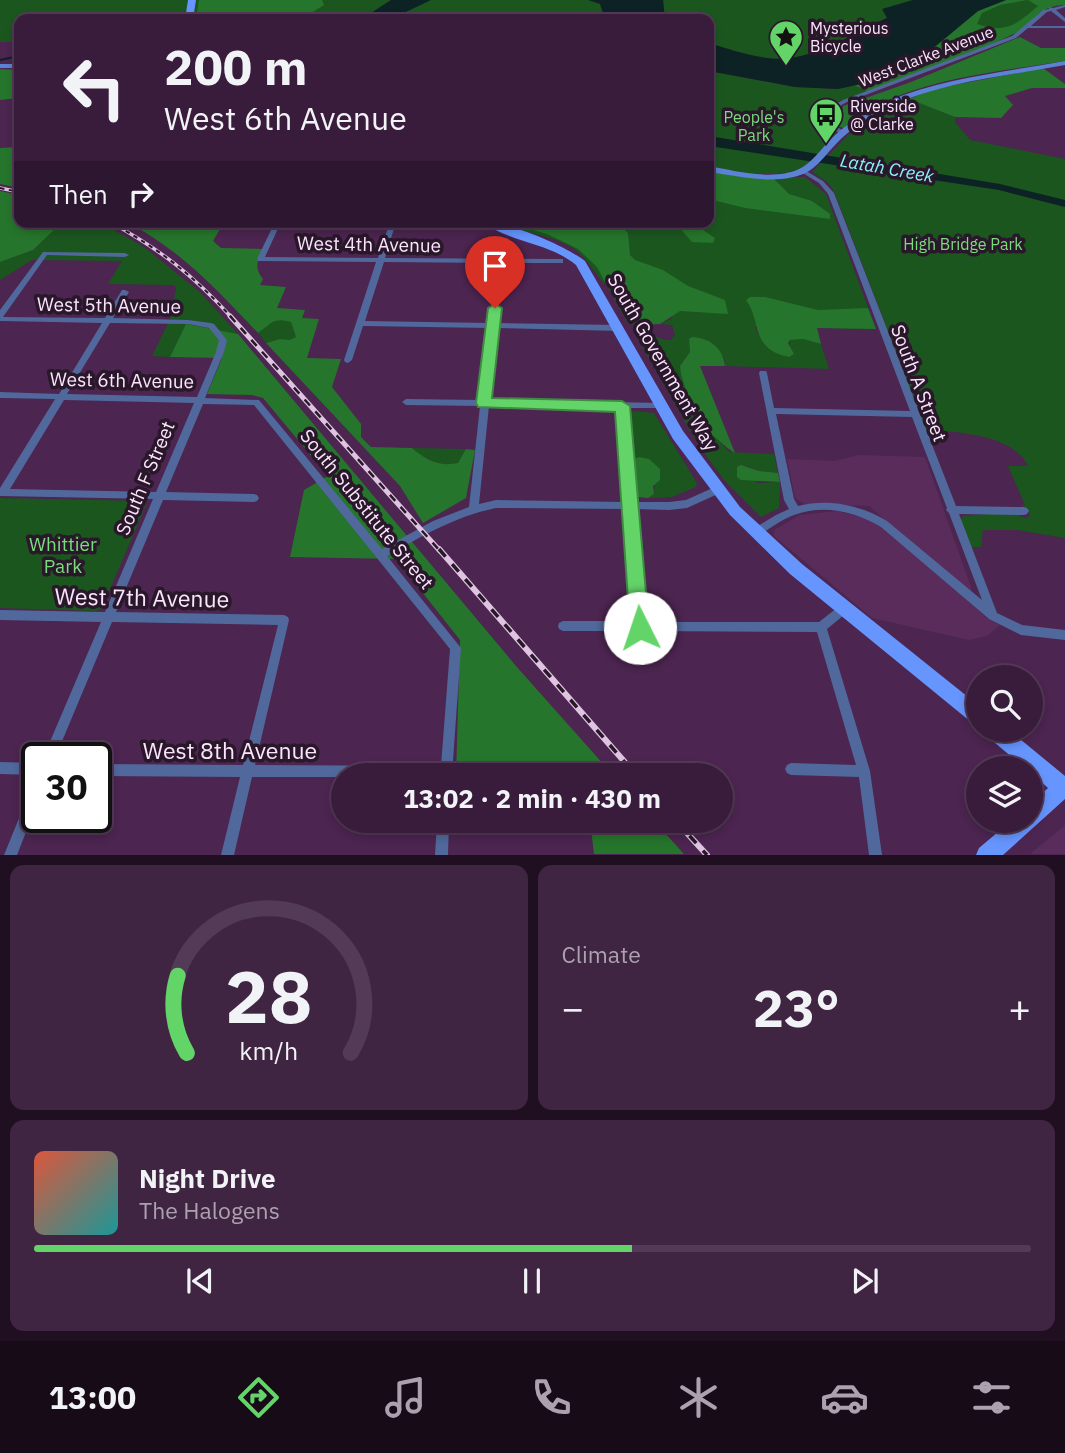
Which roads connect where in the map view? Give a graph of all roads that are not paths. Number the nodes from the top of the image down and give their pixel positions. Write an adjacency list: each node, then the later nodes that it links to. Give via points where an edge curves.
1 (1065, 6): 2 (street)
2 (1051, 8): 3 (street); 4 (street, West Clarke Avenue)
3 (1065, 21)
4 (1030, 27): 5 (street); 7 (street, West Clarke Avenue, via 825,111 824,123)
5 (1065, 27)
6 (1065, 63): 7 (main road, via 901,98 878,107)
7 (845, 132): 8 (main road)
8 (834, 141): 9 (main road)
9 (807, 168): 10 (main road, via 759,175); 36 (street, South A Street, via 831,193)
10 (714, 170)
11 (275, 228): 15 (street, West 4th Avenue, via 261,259)
12 (391, 228): 15 (street)
13 (501, 228): 23 (main road, South Government Way, via 555,245 574,257)
14 (125, 255): 19 (street, via 45,253)
15 (382, 260): 16 (street, West 4th Avenue); 21 (street)
16 (500, 261): 17 (street, West 4th Avenue); 22 (street)
17 (560, 261)
18 (125, 292): 20 (street)
19 (0, 317): 20 (street, West 5th Avenue)
20 (107, 321): 24 (street, West 5th Avenue, via 188,322); 28 (street)
21 (362, 323): 22 (street); 25 (street)
22 (493, 325): 23 (street); 32 (street)
23 (619, 328): 33 (main road, South Government Way)
24 (216, 330): 29 (street, South F Street, via 222,340 220,352)
25 (348, 360)
26 (763, 373): 35 (street)
27 (0, 396): 28 (street, West 6th Avenue)
28 (62, 397): 29 (street, West 6th Avenue); 38 (street)
29 (199, 399): 30 (street, West 6th Avenue); 39 (street, South F Street)
30 (244, 400): 47 (street, South Substitute Street, via 262,408)
31 (406, 402): 32 (street)
32 (484, 403): 34 (street); 42 (street)
33 (661, 405): 34 (street); 37 (main road, South Government Way)
34 (622, 406): 41 (street)
35 (771, 411): 36 (street); 43 (street)
36 (914, 414): 44 (street, South A Street)
37 (717, 490): 41 (street, via 687,504); 46 (main road, South Government Way)
38 (1, 492): 39 (street)
39 (158, 496): 40 (street); 51 (street, South F Street)
40 (254, 498)
41 (631, 506): 42 (street, via 496,504); 54 (street)
42 (474, 508): 47 (street)
43 (794, 510): 46 (street); 50 (street, via 835,507 874,517)
44 (951, 510): 45 (street); 50 (street, South A Street)
45 (1024, 511)
46 (756, 532): 48 (main road, South Government Way)
47 (380, 555): 59 (street, South Substitute Street, via 456,648)
48 (846, 607): 53 (street); 56 (main road, South Government Way)
49 (0, 615): 51 (street, West 7th Avenue)
50 (993, 616): 55 (street, via 1021,630)
51 (107, 618): 57 (street, South F Street); 65 (street, West 7th Avenue, via 284,621)
52 (563, 626): 54 (street)
53 (821, 627): 54 (street); 64 (street)
54 (640, 628)
55 (1065, 635)
56 (966, 706)
57 (56, 742)
58 (1009, 742): 67 (main road)
59 (448, 763)
60 (0, 768): 61 (street)
61 (21, 769)
62 (791, 769): 64 (street)
63 (112, 770): 65 (street, West 8th Avenue)
64 (864, 771): 75 (street)
65 (246, 772): 66 (street, West 8th Avenue); 73 (street)
66 (331, 773)
67 (1064, 788): 68 (main road)
68 (1043, 806)
69 (21, 828): 72 (street)
70 (442, 833): 74 (street)
71 (1013, 833): 76 (main road)
72 (10, 855)
73 (227, 855)
74 (441, 855)
75 (876, 855)
76 (986, 855)

